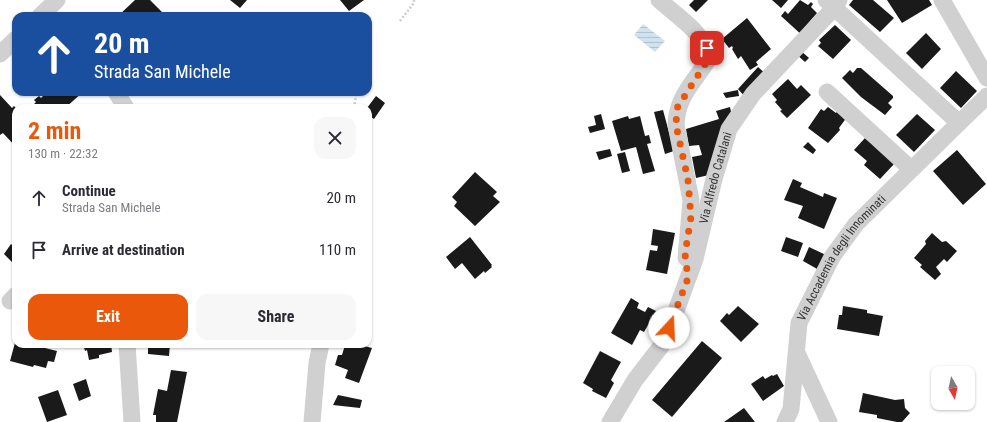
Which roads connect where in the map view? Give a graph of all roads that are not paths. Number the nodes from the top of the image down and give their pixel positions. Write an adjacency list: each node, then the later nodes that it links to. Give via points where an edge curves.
1 (659, 0): 11 (street, via 697,34 707,48 709,58 677,108 676,125 691,200 685,254)
2 (942, 0): 6 (street)
3 (833, 3): 9 (street); 11 (street, Via Alfredo Catalani, via 753,94 729,129 720,154 695,259)
4 (12, 43): 5 (street)
5 (0, 54)
6 (987, 78)
7 (827, 92): 10 (street)
8 (987, 96): 9 (street, Via Accademia degli Innominati)
9 (959, 123): 10 (street, Via Accademia degli Innominati)
10 (911, 169): 14 (street, Via Accademia degli Innominati, via 856,224 832,257 799,323)
11 (688, 278): 17 (street, Via Alfredo Catalani, via 665,341 635,380)
12 (127, 348): 15 (street)
13 (320, 348): 16 (street)
14 (796, 350): 18 (street, Via Accademia degli Innominati, via 791,409); 19 (street)
15 (132, 422)
16 (312, 422)
17 (610, 422)
18 (785, 422)
19 (829, 422)

